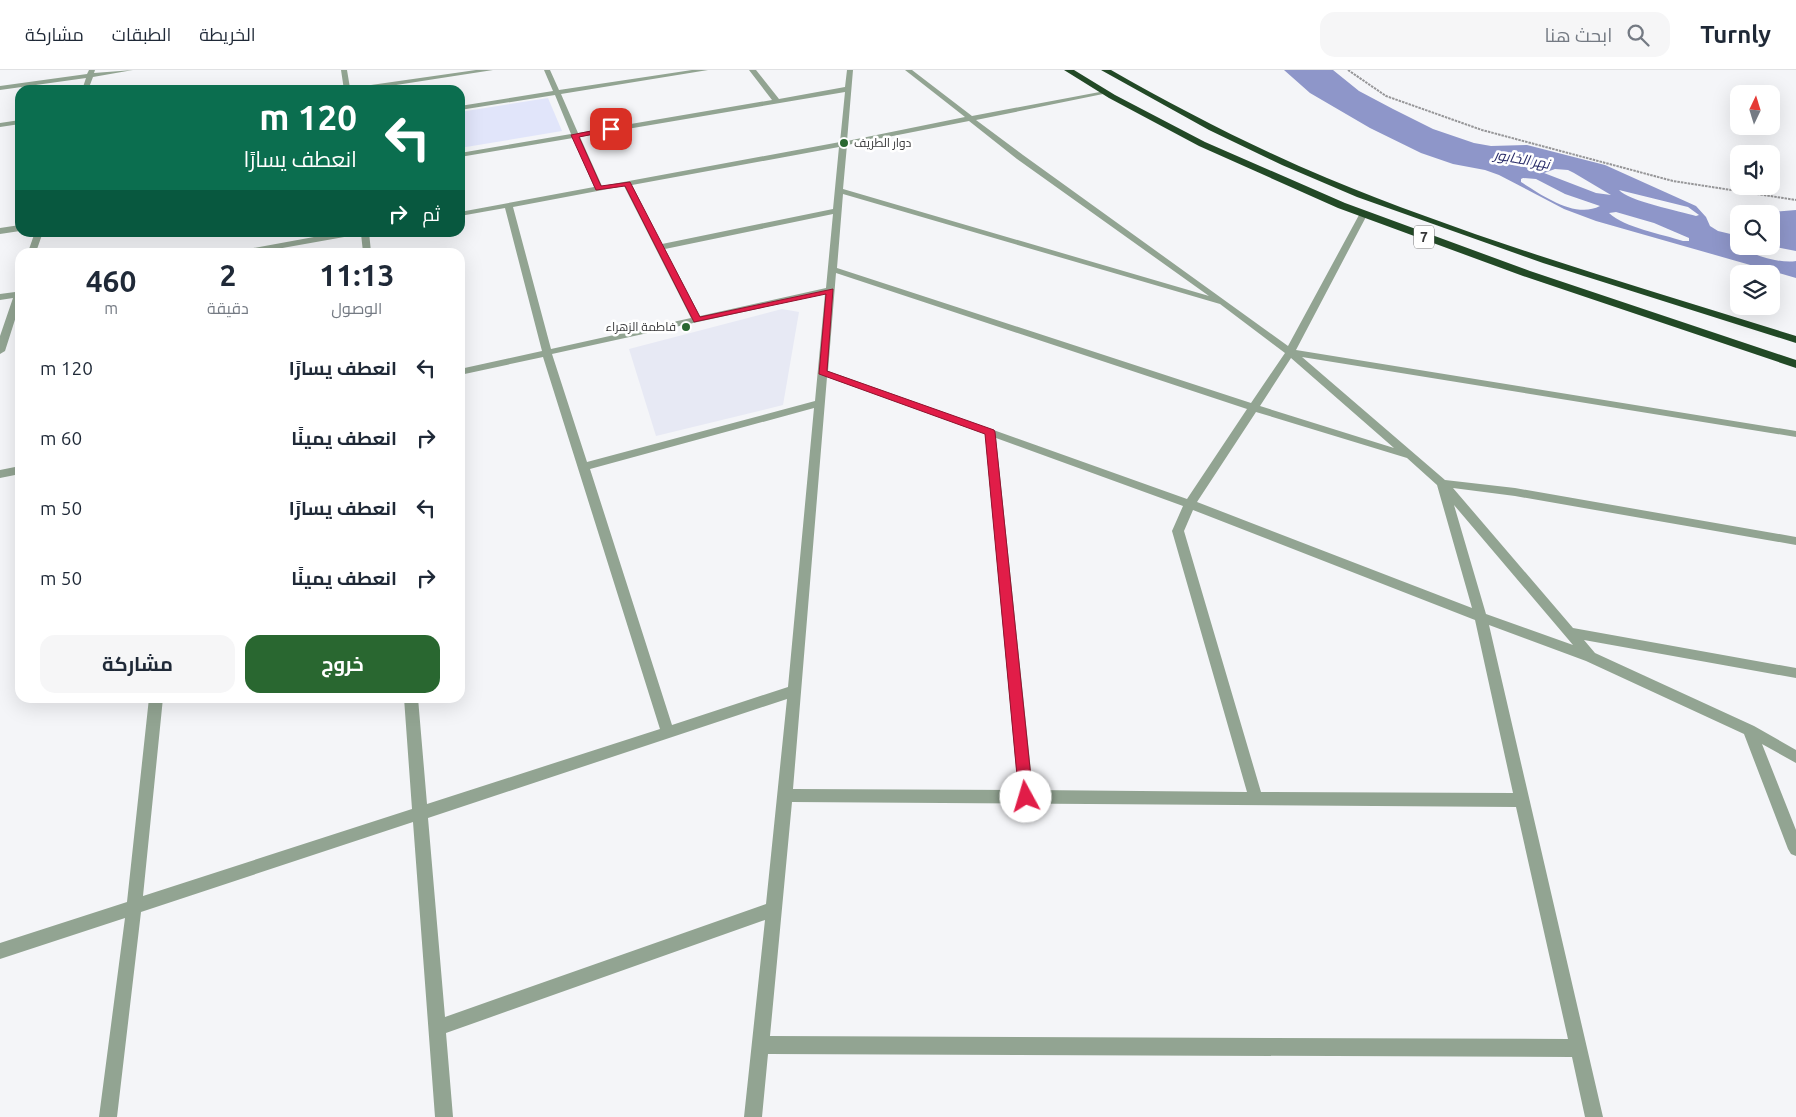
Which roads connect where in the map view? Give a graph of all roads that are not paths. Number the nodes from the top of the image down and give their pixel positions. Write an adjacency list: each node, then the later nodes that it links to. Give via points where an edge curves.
1 (130, 70): 11 (street)
2 (344, 70): 14 (street)
3 (490, 70): 15 (street)
4 (547, 70): 20 (street)
5 (705, 70): 20 (street)
6 (752, 70): 21 (street)
7 (850, 70): 18 (street)
8 (908, 70): 23 (street)
9 (1068, 70): 19 (highway, 7)
10 (1106, 70): 48 (highway, 7, via 1222,133 1303,171 1397,209)
11 (91, 73): 12 (street); 13 (street)
12 (18, 85)
13 (87, 85)
14 (348, 85)
15 (384, 85)
16 (15, 86): 17 (street)
17 (0, 88)
18 (848, 89): 21 (street); 27 (street)
19 (1103, 92): 23 (street); 35 (highway, 7, via 1207,146)
20 (557, 93): 22 (street); 26 (street)
21 (777, 101): 26 (street)
22 (465, 107)
23 (970, 119): 27 (street); 45 (street)
24 (15, 123): 25 (street)
25 (0, 125)
26 (575, 135): 28 (street); 30 (street)
27 (843, 144): 29 (street); 31 (street)
28 (465, 154)
29 (628, 184): 30 (street); 40 (street)
30 (599, 189): 32 (street)
31 (839, 190): 33 (street); 45 (street)
32 (508, 205): 34 (street); 51 (street)
33 (837, 211): 40 (street); 41 (street)
34 (465, 213)
35 (1363, 215): 50 (street); 52 (highway, 7, via 1545,281)
36 (15, 229): 37 (street)
37 (0, 231)
38 (330, 237): 39 (street)
39 (270, 248)
40 (660, 248): 47 (street)
41 (832, 269): 42 (street); 56 (street)
42 (830, 290): 47 (street); 54 (street)
43 (15, 294): 44 (street)
44 (0, 298)
45 (1227, 305): 50 (street)
46 (15, 307): 49 (street)
47 (697, 320): 51 (street)
48 (1796, 340)
49 (0, 351)
50 (1290, 352): 56 (street); 58 (street); 59 (street)
51 (547, 353): 53 (street); 60 (street)
52 (1796, 364)
53 (465, 371)
54 (822, 372): 55 (street); 57 (street)
55 (820, 403): 60 (street); 70 (street)
56 (1254, 408): 59 (street); 64 (street)
57 (990, 432): 64 (street); 77 (street)
58 (1796, 434)
59 (1411, 456): 63 (street)
60 (584, 467): 74 (street)
61 (15, 471): 62 (street)
62 (0, 474)
63 (1442, 484): 65 (street, via 1515,492); 66 (street); 67 (street)
64 (1190, 504): 66 (street); 78 (street, via 1178,531)
65 (1796, 541)
66 (1481, 617): 68 (street); 79 (street)
67 (1570, 632): 68 (street); 69 (street)
68 (1592, 657): 73 (street)
69 (1796, 673)
70 (794, 691): 74 (street); 76 (street)
71 (155, 703): 82 (street)
72 (411, 703): 80 (street)
73 (1749, 730): 75 (street); 81 (street)
74 (668, 732): 80 (street)
75 (1796, 757)
76 (785, 795): 77 (street); 83 (street)
77 (1026, 797): 78 (street)
78 (1256, 798): 79 (street)
79 (1523, 800): 87 (street)
80 (420, 813): 82 (street); 85 (street)
81 (1796, 849)
82 (134, 907): 84 (street); 88 (street)
83 (773, 909): 85 (street); 86 (street)
84 (0, 951)
85 (437, 1028): 89 (street)
86 (760, 1045): 87 (street); 90 (street)
87 (1579, 1048): 91 (street)
88 (108, 1117)
89 (444, 1117)
90 (753, 1117)
91 (1594, 1117)

